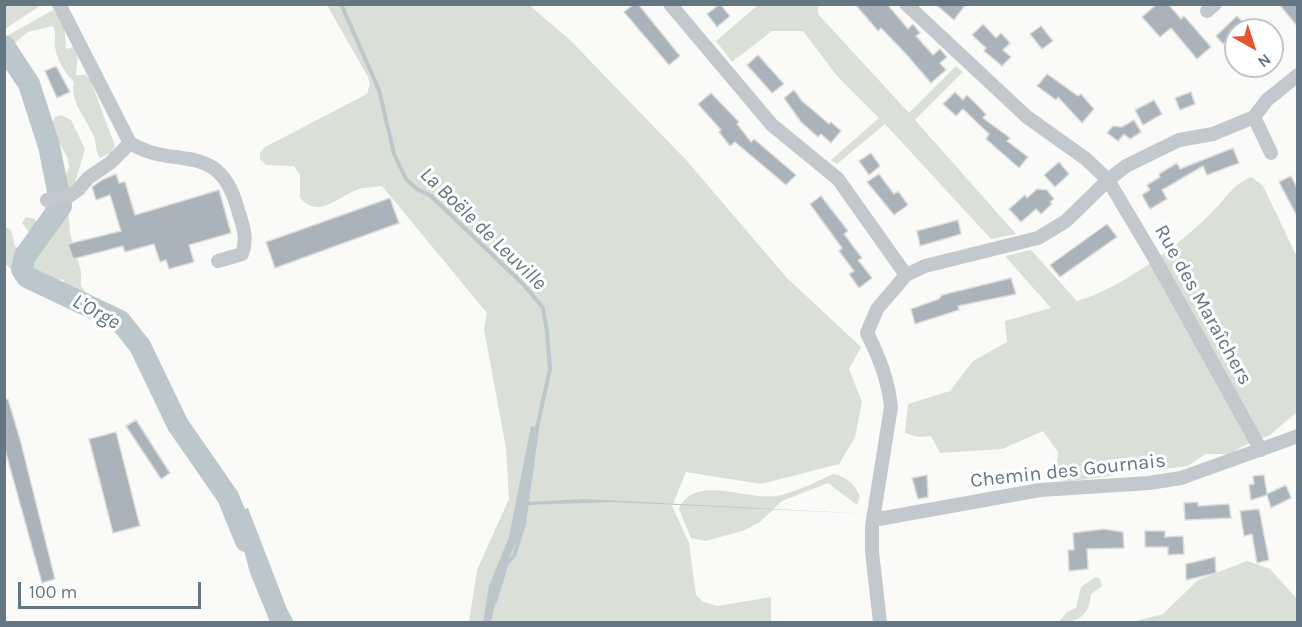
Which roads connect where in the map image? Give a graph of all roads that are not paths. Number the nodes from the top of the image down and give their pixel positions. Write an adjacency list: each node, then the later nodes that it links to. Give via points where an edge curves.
1 (59, 4): 6 (street)
2 (670, 4): 11 (street, via 772,125 838,179)
3 (906, 4): 8 (street, Rue des Maraîchers, via 1027,117 1086,159)
4 (1298, 75): 5 (street, via 1267,100)
5 (1254, 117): 7 (street); 8 (street, via 1213,134 1179,140 1126,166)
6 (130, 143): 9 (street, via 69,196); 10 (street, via 142,151 208,162 232,188 247,242 242,254)
7 (1271, 153)
8 (1108, 180): 11 (street, via 1066,221 1038,237 925,266); 13 (street, Rue des Maraîchers)
9 (47, 200)
10 (218, 261)
11 (906, 275): 14 (street, via 877,309 867,333 881,362 891,407)
12 (1298, 436): 13 (street, Chemin des Gournais)
13 (1261, 450): 14 (street, Chemin des Gournais, via 1181,478 1040,490)
14 (873, 520): 15 (street, via 872,552)
15 (880, 622)

